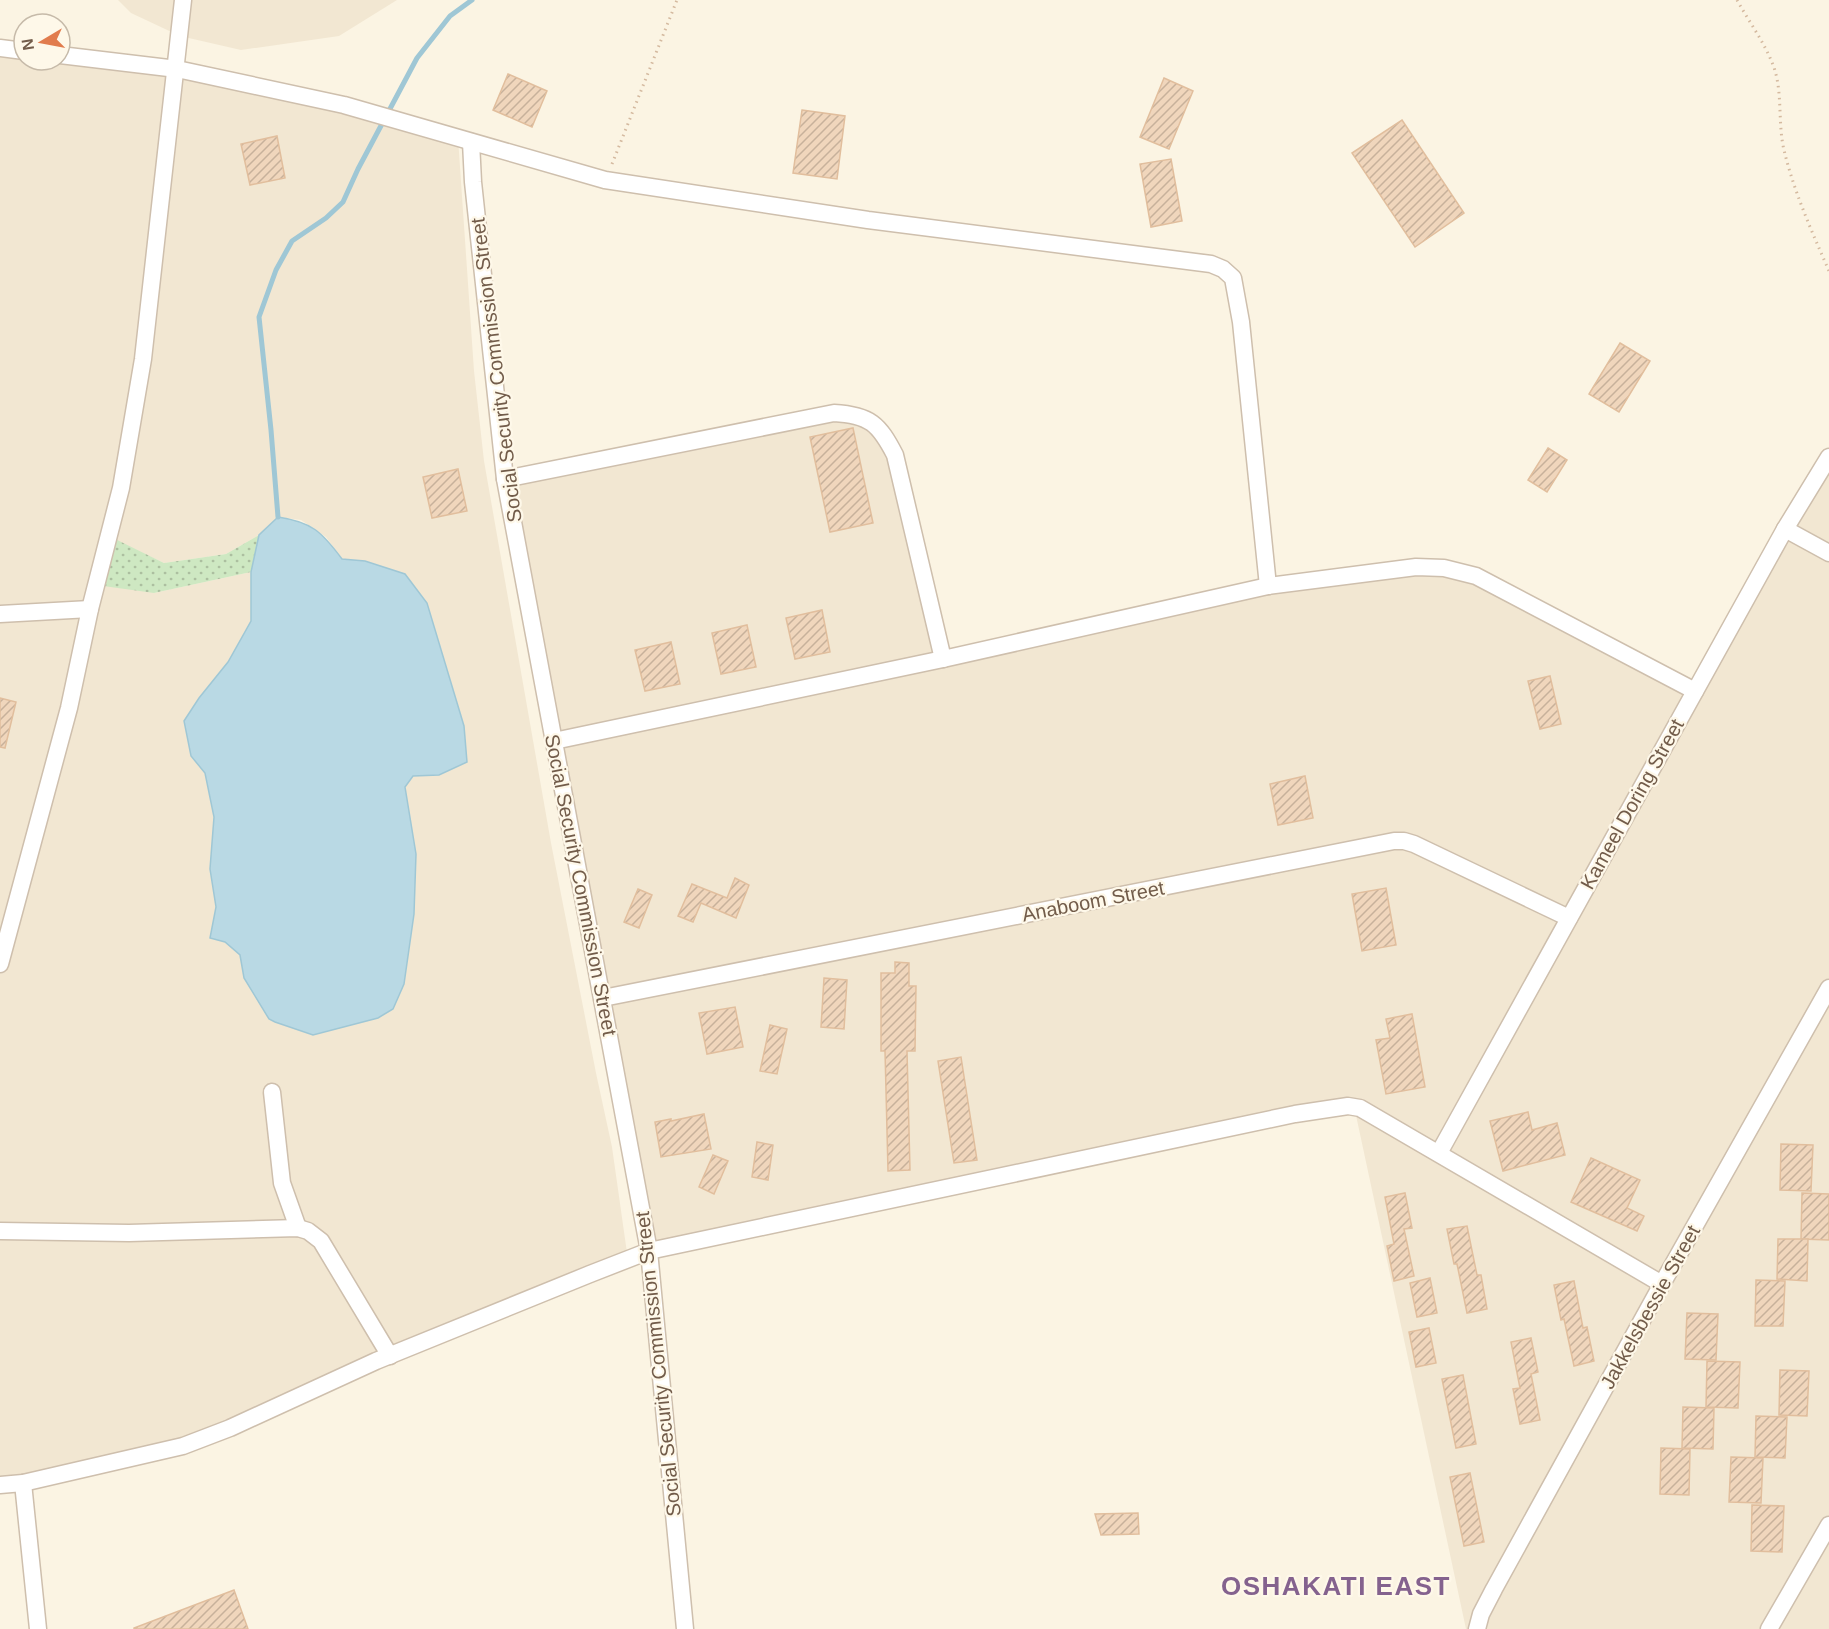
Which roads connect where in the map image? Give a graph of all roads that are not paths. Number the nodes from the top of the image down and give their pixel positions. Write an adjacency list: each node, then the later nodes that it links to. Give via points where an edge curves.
1 (183, 0): 3 (street)
2 (72, 56): 3 (street)
3 (177, 69): 4 (street, via 344,105); 10 (street, via 143,358 120,488)
4 (471, 142): 6 (street, Social Security Commission Street); 9 (street, via 605,180 868,220 1211,264 1223,269 1233,278 1241,322)
5 (1829, 457): 7 (street, Kameel Doring Street)
6 (505, 479): 12 (street, via 834,413 868,420 883,432 895,455); 14 (street, Social Security Commission Street)
7 (1785, 529): 8 (street); 13 (street, Kameel Doring Street)
8 (1829, 553)
9 (1268, 586): 12 (street); 13 (street, via 1416,567 1460,571)
10 (90, 609): 11 (street); 16 (street, via 69,708)
11 (0, 614)
12 (943, 659): 14 (street)
13 (1695, 691): 15 (street, Kameel Doring Street)
14 (554, 741): 18 (street, Social Security Commission Street)
15 (1569, 918): 18 (street, Anaboom Street, via 1414,844 1394,841); 20 (street, Kameel Doring Street)
16 (0, 964)
17 (1829, 988): 24 (street, Jakkelsbessie Street)
18 (603, 998): 23 (street, Social Security Commission Street)
19 (272, 1092): 21 (street, via 282,1183)
20 (1439, 1153): 23 (street, via 1359,1108 1348,1107 1296,1114); 24 (street)
21 (298, 1228): 22 (street, via 129,1233); 25 (street, via 321,1241)
22 (0, 1231)
23 (649, 1251): 25 (street); 29 (street, Social Security Commission Street)
24 (1662, 1284): 31 (street, Jakkelsbessie Street, via 1494,1589)
25 (390, 1356): 26 (street, via 183,1446)
26 (23, 1483): 27 (street); 30 (street)
27 (0, 1485)
28 (1829, 1525): 32 (street)
29 (680, 1628)
30 (38, 1629)
31 (1477, 1629)
32 (1769, 1629)

